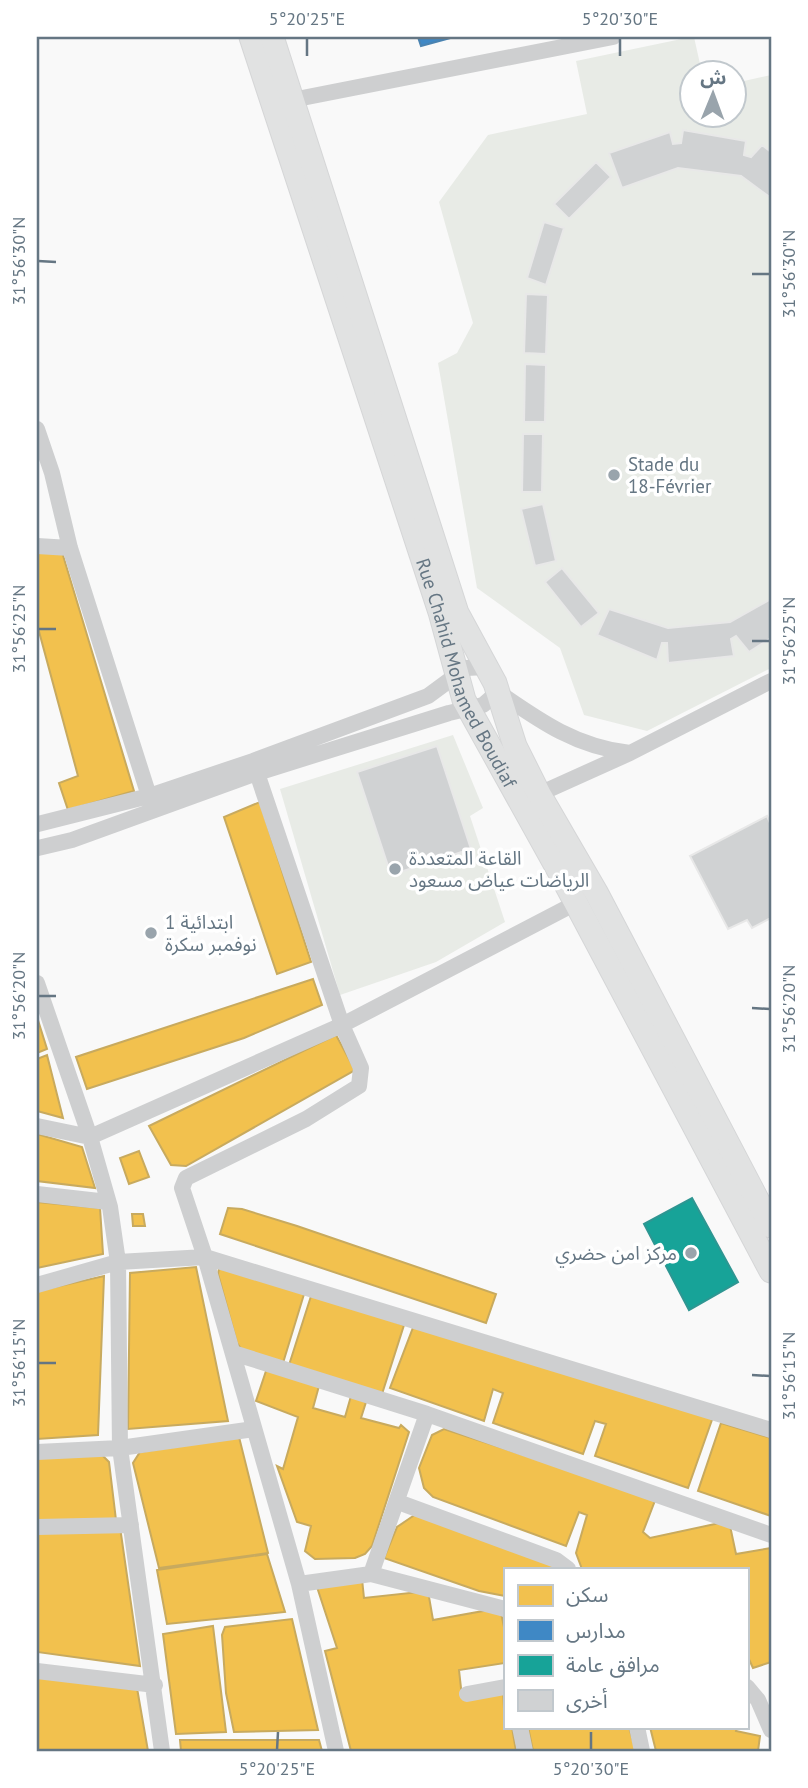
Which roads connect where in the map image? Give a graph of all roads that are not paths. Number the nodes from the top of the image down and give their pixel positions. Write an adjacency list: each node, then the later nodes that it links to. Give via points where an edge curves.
1 (251, 37): 9 (main road, Rue Chahid Mohamed Boudiaf, via 440,612)
2 (272, 37): 4 (main road, Rue Chahid Mohamed Boudiaf)
3 (613, 37): 4 (street)
4 (292, 100): 8 (main road, Rue Chahid Mohamed Boudiaf, via 457,613)
5 (37, 429): 7 (street)
6 (37, 546): 7 (street)
7 (70, 548): 16 (street)
8 (486, 667): 9 (street, via 466,668); 11 (main road, Rue Chahid Mohamed Boudiaf)
9 (455, 675): 12 (main road, Rue Chahid Mohamed Boudiaf); 16 (street, via 428,696)
10 (771, 681): 13 (street)
11 (498, 692): 12 (street, via 483,705); 13 (street, via 575,740); 15 (main road, Rue Chahid Mohamed Boudiaf, via 515,746)
12 (468, 709): 14 (street); 19 (main road, Rue Chahid Mohamed Boudiaf)
13 (630, 753): 15 (street)
14 (257, 773): 18 (street, via 72,840); 21 (street)
15 (538, 794): 26 (main road, Rue Chahid Mohamed Boudiaf, via 602,902)
16 (149, 796): 17 (street)
17 (38, 824): 18 (street, via 43,839)
18 (37, 848)
19 (576, 902): 21 (street); 29 (main road, Rue Chahid Mohamed Boudiaf)
20 (37, 983): 23 (street)
21 (342, 1025): 23 (street); 27 (street, via 362,1068 359,1086 306,1119 184,1180 183,1192)
22 (37, 1126): 23 (street)
23 (90, 1137): 25 (street)
24 (37, 1194): 25 (street)
25 (108, 1202): 28 (street)
26 (771, 1226)
27 (205, 1258): 28 (street); 31 (street); 34 (street)
28 (118, 1262): 30 (street); 35 (street)
29 (771, 1271)
30 (37, 1285)
31 (233, 1353): 32 (street); 33 (street)
32 (427, 1414): 37 (street); 40 (street)
33 (254, 1429): 35 (street); 43 (street)
34 (771, 1430)
35 (120, 1448): 36 (street); 38 (street)
36 (37, 1452)
37 (398, 1502): 41 (street, via 556,1560); 42 (street)
38 (131, 1525): 39 (street); 46 (street)
39 (37, 1527)
40 (771, 1535)
41 (567, 1568)
42 (371, 1574): 43 (street); 44 (street)
43 (299, 1584): 54 (street)
44 (504, 1609)
45 (37, 1671): 46 (street)
46 (155, 1685): 53 (street)
47 (504, 1687): 49 (street)
48 (748, 1689): 52 (street)
49 (467, 1693)
50 (520, 1728): 55 (street)
51 (637, 1728): 56 (street)
52 (771, 1730)
53 (162, 1751)
54 (336, 1751)
55 (525, 1751)
56 (642, 1751)

